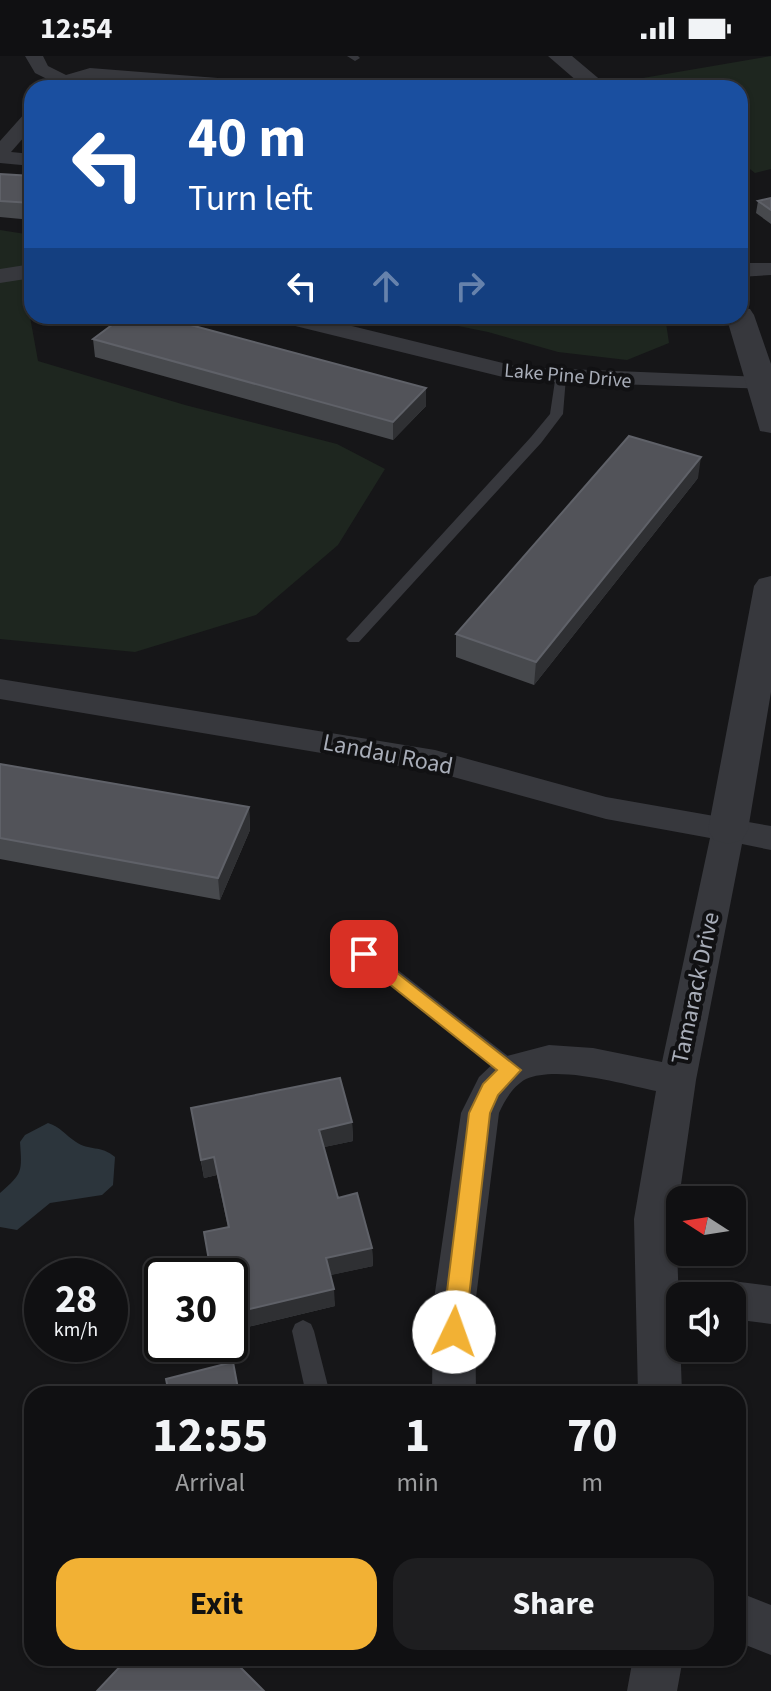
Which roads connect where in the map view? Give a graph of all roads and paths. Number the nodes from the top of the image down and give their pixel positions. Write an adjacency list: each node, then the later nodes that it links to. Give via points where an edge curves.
1 (34, 56): 5 (street)
2 (69, 56): 4 (street)
3 (559, 56): 8 (street)
4 (90, 73): 6 (street); 7 (street)
5 (55, 80)
6 (73, 80)
7 (179, 80)
8 (589, 80)
9 (24, 126): 10 (street)
10 (0, 155): 11 (street)
11 (24, 159)
12 (771, 269): 13 (street)
13 (748, 270)
14 (24, 272): 15 (street)
15 (0, 276)
16 (316, 324): 18 (street, Lake Pine Drive, via 519,374)
17 (743, 324): 19 (street)
18 (560, 377): 19 (street, Lake Pine Drive); 22 (lane, via 556,414 536,440)
19 (763, 384): 20 (street)
20 (771, 424)
21 (771, 586): 24 (street, Tamarack Drive)
22 (354, 639)
23 (0, 689): 24 (street, Landau Road, via 435,761 606,808)
24 (728, 830): 25 (street, Landau Road); 28 (street, Tamarack Drive)
25 (771, 838)
26 (364, 954): 27 (lane)
27 (511, 1070): 28 (street, via 546,1058); 35 (street, via 490,1090 480,1113 454,1306)
28 (677, 1080): 29 (street, Tamarack Drive, via 655,1219)
29 (666, 1286)
30 (746, 1302): 31 (street)
31 (771, 1305)
32 (666, 1322): 36 (street, Tamarack Drive)
33 (303, 1331): 34 (lane)
34 (316, 1386)
35 (454, 1386)
36 (661, 1386)
37 (746, 1620): 38 (street)
38 (771, 1630)
39 (657, 1666): 40 (street)
40 (652, 1691)

